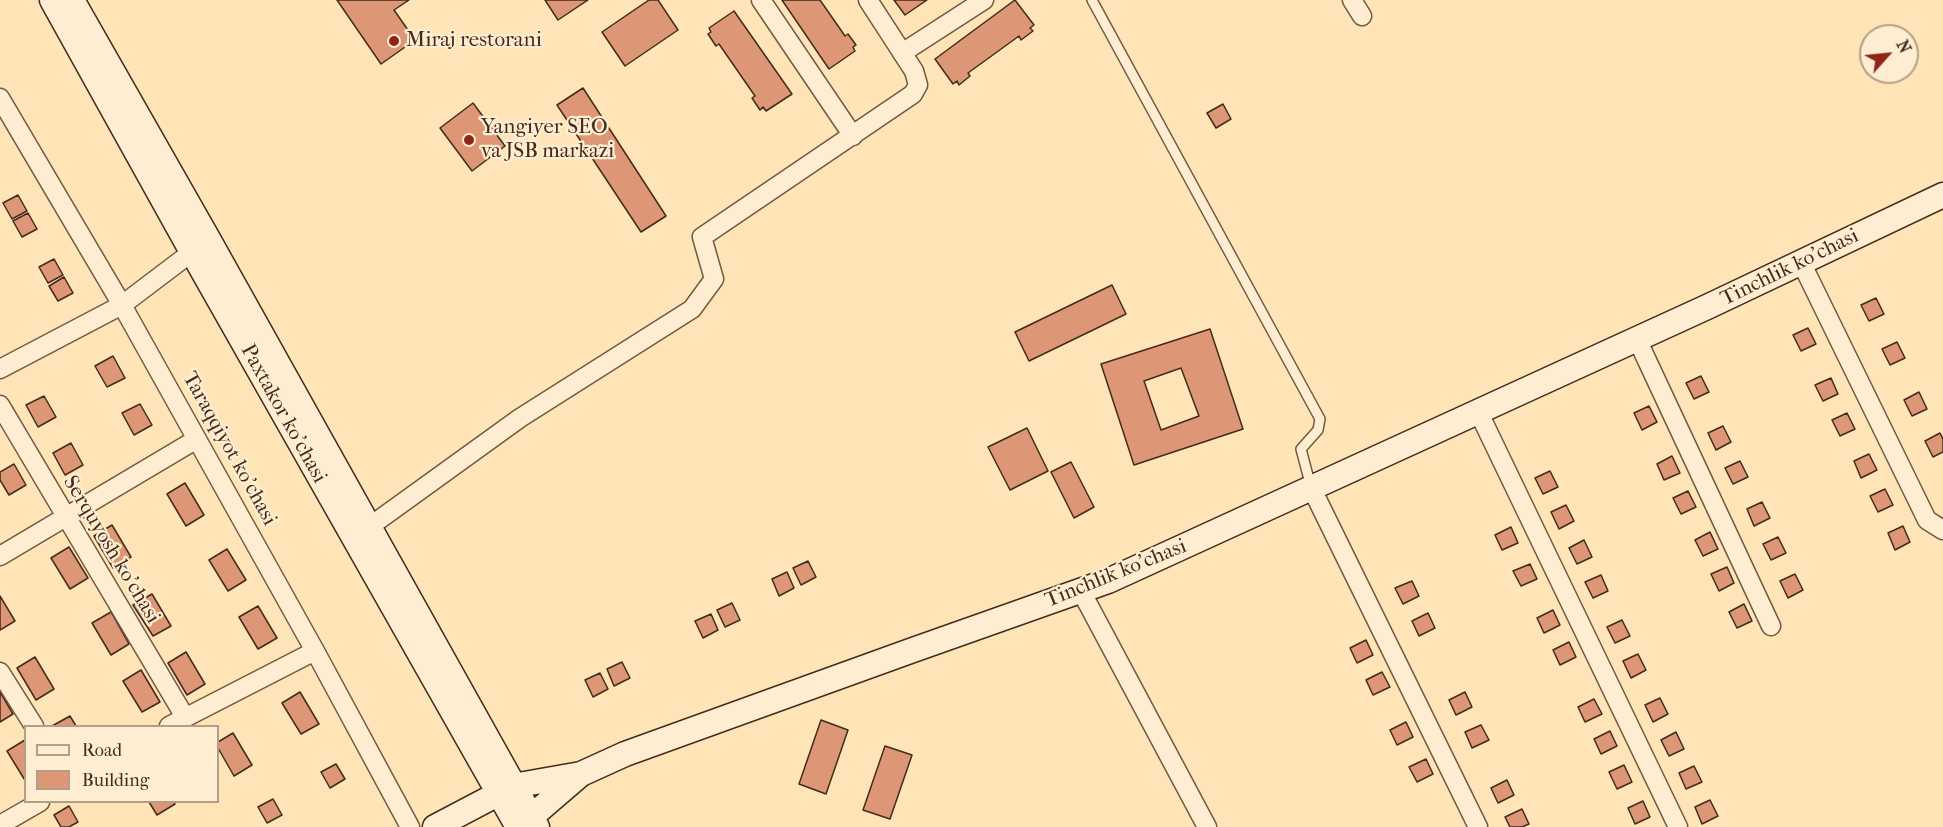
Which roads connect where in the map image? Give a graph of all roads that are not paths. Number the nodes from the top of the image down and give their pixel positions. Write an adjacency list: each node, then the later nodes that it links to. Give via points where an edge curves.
1 (760, 0): 10 (street)
2 (868, 0): 8 (street)
3 (984, 0): 8 (street)
4 (1092, 0): 22 (lane, via 1320,419 1318,430 1301,448)
5 (1352, 0): 7 (street)
6 (68, 4): 14 (main road, Paxtakor ko'chasi); 24 (main road, Paxtakor ko'chasi)
7 (1362, 16)
8 (902, 53): 10 (street, via 918,85 913,94)
9 (0, 98): 16 (street, Taraqqiyot ko'chasi)
10 (853, 136): 24 (street, via 702,237 714,279 692,309 520,418)
11 (1943, 195): 13 (main road, Tinchlik ko'chasi)
12 (1943, 205): 13 (main road)
13 (1917, 207): 15 (main road, Tinchlik ko'chasi)
14 (192, 252): 16 (street); 34 (main road, Paxtakor ko'chasi)
15 (1801, 262): 17 (main road, Tinchlik ko'chasi); 25 (street, via 1927,520)
16 (122, 305): 18 (street); 21 (street, Taraqqiyot ko'chasi)
17 (1637, 339): 20 (main road, Tinchlik ko'chasi); 28 (street)
18 (0, 369)
19 (0, 405): 23 (street, Serquyosh ko'chasi)
20 (1478, 411): 22 (main road, Tinchlik ko'chasi); 42 (street)
21 (197, 439): 23 (street); 29 (street, Taraqqiyot ko'chasi)
22 (1311, 487): 27 (main road, Tinchlik ko'chasi); 41 (street)
23 (66, 517): 26 (street); 31 (street, Serquyosh ko'chasi)
24 (369, 527): 34 (main road, Paxtakor ko'chasi)
25 (1943, 530)
26 (0, 556)
27 (1081, 591): 33 (main road, Tinchlik ko'chasi, via 636,750); 40 (street)
28 (1771, 626)
29 (315, 651): 31 (street); 38 (street, Taraqqiyot ko'chasi)
30 (0, 672): 32 (street)
31 (177, 722)
32 (33, 725)
33 (581, 774): 34 (main road, Tinchlik ko'chasi); 36 (main road, Tinchlik ko'chasi)
34 (506, 790): 36 (main road, Paxtakor ko'chasi); 39 (main road, Tinchlik ko'chasi)
35 (37, 803): 37 (street)
36 (522, 824)
37 (0, 825)
38 (410, 827)
39 (435, 827)
40 (1207, 827)
41 (1478, 827)
42 (1678, 827)

